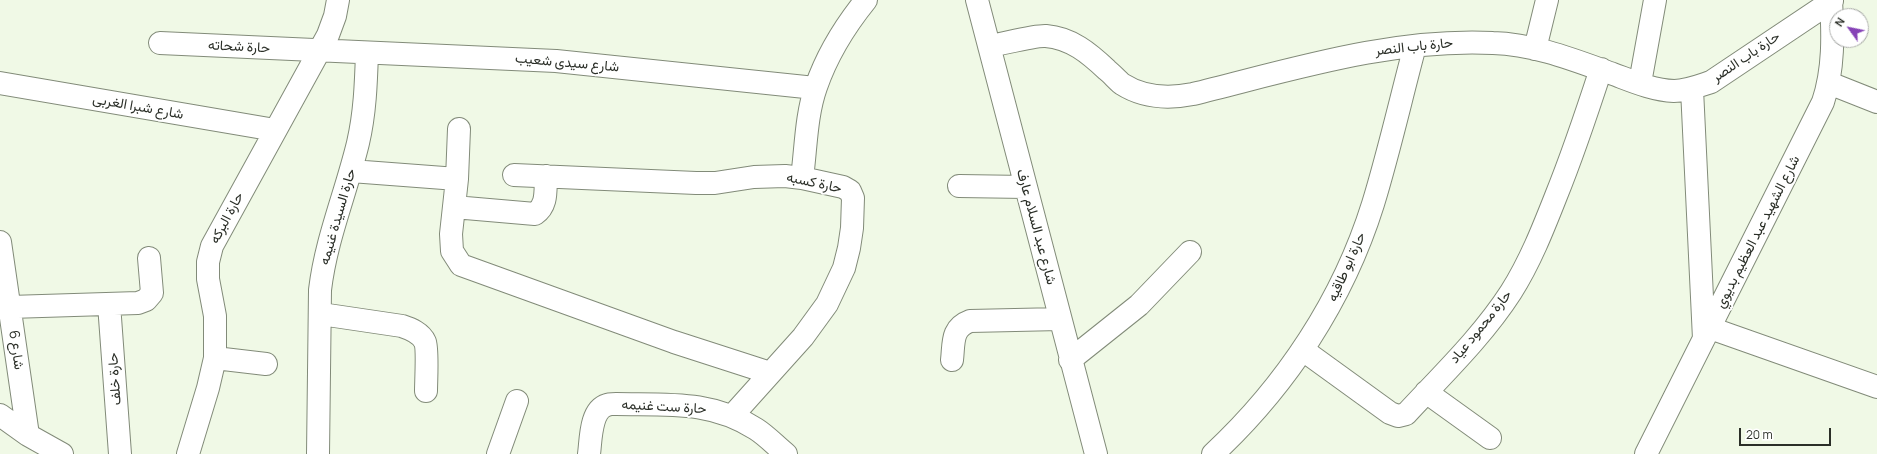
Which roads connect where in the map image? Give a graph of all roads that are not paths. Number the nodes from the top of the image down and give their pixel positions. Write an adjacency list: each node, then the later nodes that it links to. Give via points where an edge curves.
1 (338, 0): 11 (street, حارة البركه, via 328,35)
2 (866, 0): 17 (street, via 845,29)
3 (977, 0): 8 (street, شارع عبد السلام عارف)
4 (1547, 0): 10 (street)
5 (1655, 0): 16 (street)
6 (1832, 0): 14 (street, شارع الشهيد عبد العظيم بديوي, via 1832,57); 18 (street, حارة باب النصر, via 1712,82)
7 (160, 43): 11 (street, حارة شحاته)
8 (989, 46): 9 (street, حارة باب النصر, via 1045,36 1062,39 1079,46 1122,84 1156,97 1174,98 1365,52); 28 (street, شارع عبد السلام عارف)
9 (1415, 46): 10 (street, حارة باب النصر, via 1488,42); 38 (street, حارة ابو طاقيه, via 1373,205 1347,269)
10 (1535, 49): 13 (street, حارة باب النصر)
11 (318, 51): 12 (street, شارع سيدى شعيب); 21 (street, حارة البركه)
12 (367, 53): 17 (street, شارع سيدى شعيب, via 556,61); 22 (street, حارة السيدة غنيمه, via 364,115)
13 (1601, 69): 16 (street, حارة باب النصر); 46 (street, حارة محمود عياد, via 1580,135 1543,230 1528,261 1511,292 1490,321)
14 (1829, 83): 19 (street); 37 (street, شارع الشهيد عبد العظيم بديوي, via 1814,120)
15 (0, 84): 21 (street, شارع شبرا الغربى)
16 (1640, 84): 18 (street, حارة باب النصر, via 1675,91)
17 (815, 88): 25 (street)
18 (1692, 88): 37 (street)
19 (1877, 102)
20 (459, 128): 26 (street)
21 (275, 130): 39 (street, حارة البركه, via 212,246 208,262 208,279 215,316)
22 (351, 171): 26 (street); 35 (street, حارة السيدة غنيمه, via 326,250 320,290)
23 (514, 174): 24 (street, حارة كسبه)
24 (546, 176): 25 (street, حارة كسبه, via 709,183 754,177); 29 (street, via 542,209 535,214)
25 (802, 178): 43 (street, حارة كسبه, via 850,191 854,205 850,241 844,268 827,304 816,321)
26 (457, 179): 29 (street)
27 (959, 186): 28 (street)
28 (1026, 188): 36 (street, شارع عبد السلام عارف)
29 (454, 207): 43 (street, via 450,234 452,251 460,264 674,342)
30 (0, 246): 34 (street, شارع 6)
31 (1190, 252): 41 (street, via 1138,305)
32 (149, 258): 33 (street, via 152,293 146,300 138,303)
33 (109, 304): 34 (street); 53 (street, حارة خلف)
34 (10, 307): 50 (street, شارع 6)
35 (321, 314): 45 (street, via 402,326 420,335 425,343); 55 (street, حارة السيدة غنيمه)
36 (1060, 319): 40 (street, via 970,321 962,324 957,330); 41 (street, شارع عبد السلام عارف)
37 (1707, 334): 44 (street); 61 (street, شارع الشهيد عبد العظيم بديوي)
38 (1303, 350): 46 (street, حارة محمود عياد, via 1390,413 1398,416 1406,414); 60 (street, حارة ابو طاقيه, via 1276,387)
39 (215, 358): 42 (street); 54 (street, حارة البركه)
40 (952, 360)
41 (1070, 360): 59 (street, شارع عبد السلام عارف)
42 (266, 364)
43 (770, 373): 49 (street, حارة كسبه)
44 (1877, 387)
45 (426, 390)
46 (1426, 392): 51 (street)
47 (517, 401): 56 (street)
48 (0, 416): 50 (street)
49 (732, 416): 57 (street, حارة ست غنيمه, via 700,406 606,405 598,410 594,419); 58 (street, حارة ست غنيمه, via 758,430)
50 (28, 435): 52 (street)
51 (1490, 438)
52 (62, 454)
53 (120, 454)
54 (188, 454)
55 (318, 454)
56 (498, 454)
57 (589, 454)
58 (786, 454)
59 (1096, 454)
60 (1213, 454)
61 (1646, 454)

